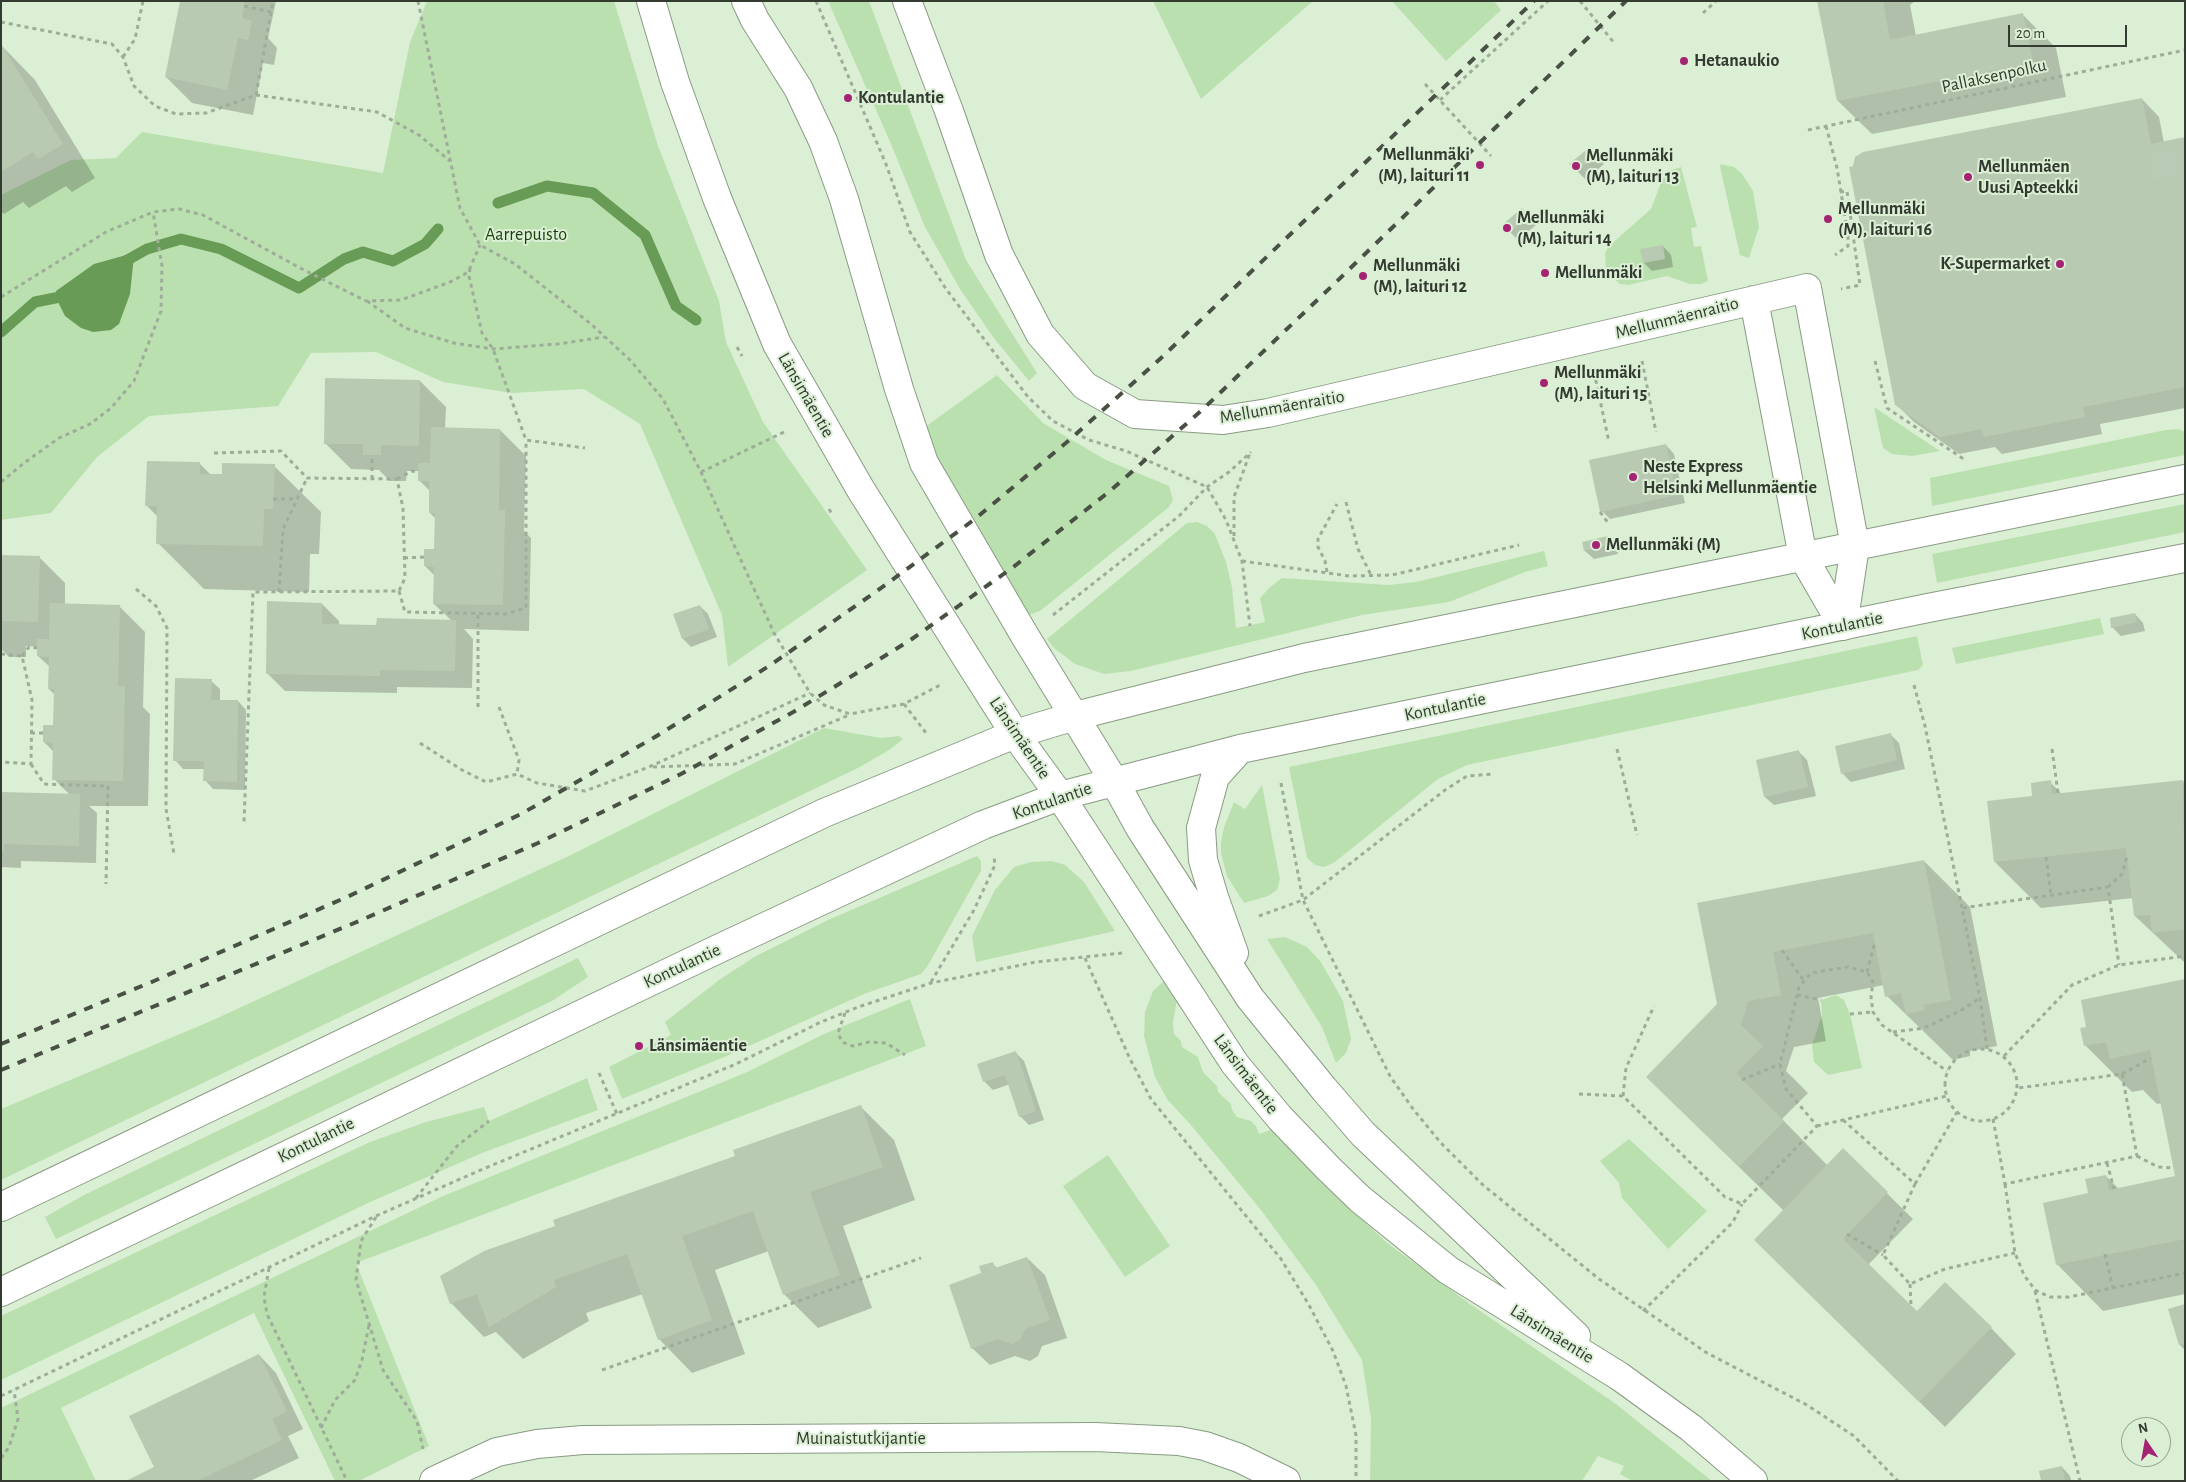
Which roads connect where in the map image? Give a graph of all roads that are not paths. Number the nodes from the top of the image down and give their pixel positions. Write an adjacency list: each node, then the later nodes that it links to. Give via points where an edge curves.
1 (650, 1): 11 (main road, Länsimäentie, via 714,190 777,344 861,490)
2 (746, 1): 10 (main road, Länsimäentie, via 798,88 823,140 924,462)
3 (907, 1): 4 (main road, Mellunmäenraitio, via 999,255 1040,334 1085,386 1135,414 1223,420 1268,413)
4 (1754, 300): 6 (main road, Mellunmäenraitio, via 1807,288); 7 (main road, Mellunmäenraitio)
5 (2185, 479): 6 (main road)
6 (1855, 546): 7 (main road); 9 (main road, Mellunmäenraitio)
7 (1803, 557): 9 (main road, Mellunmäenraitio); 10 (main road, via 1314,656)
8 (2185, 558): 9 (main road, Kontulantie)
9 (1843, 626): 12 (main road, Kontulantie)
10 (1075, 716): 11 (main road); 13 (main road, Länsimäentie)
11 (1015, 734): 14 (main road, Länsimäentie); 16 (main road, via 824,813)
12 (1240, 749): 13 (main road, Kontulantie); 15 (main road, via 1215,777 1201,828 1203,860)
13 (1114, 781): 14 (main road, Kontulantie); 15 (main road, Länsimäentie, via 1140,828)
14 (1060, 796): 17 (main road, Kontulantie, via 983,825); 18 (main road, Länsimäentie, via 1235,1064 1287,1125 1360,1199 1448,1270)
15 (1250, 998): 18 (main road, Länsimäentie, via 1363,1134)
16 (1, 1207)
17 (1, 1292)
18 (1619, 1376): 21 (main road, Länsimäentie, via 1691,1428)
19 (434, 1481): 20 (main road, Muinaistutkijantie, via 497,1452 583,1440 1095,1438 1179,1441 1206,1446)
20 (1286, 1481)
21 (1754, 1481)

